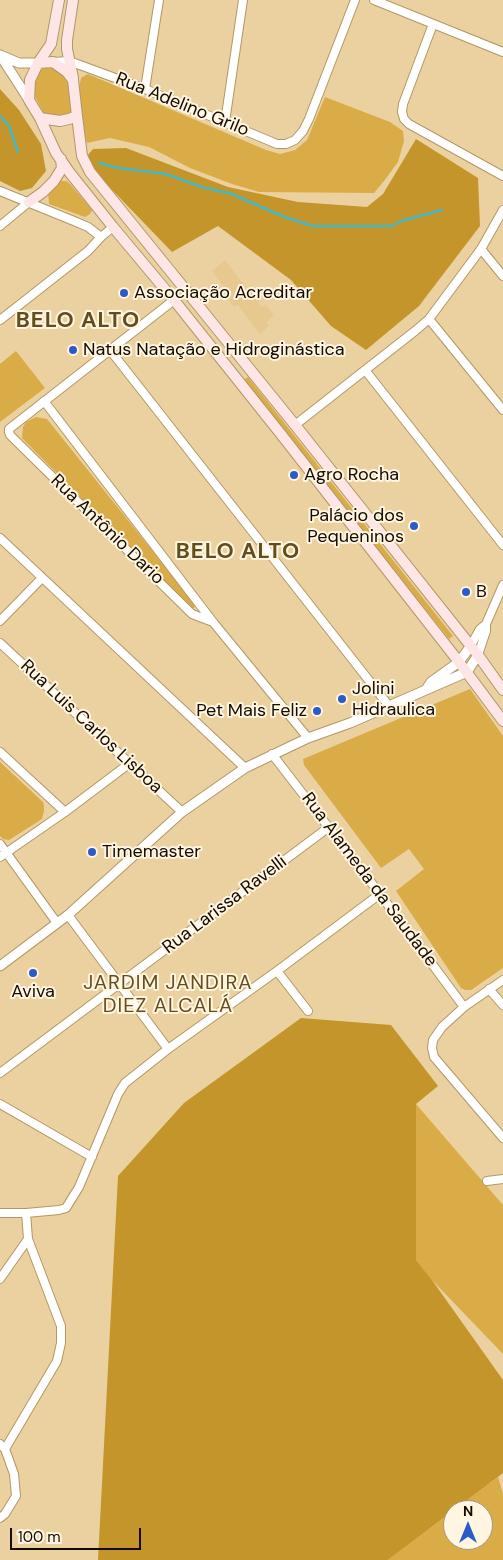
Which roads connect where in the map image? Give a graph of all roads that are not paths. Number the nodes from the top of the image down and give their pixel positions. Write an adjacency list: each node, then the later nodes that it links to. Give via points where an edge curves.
1 (59, 0): 12 (main road, via 51,44)
2 (73, 0): 10 (main road, via 67,40)
3 (159, 0): 14 (street)
4 (243, 0): 18 (street)
5 (355, 0): 18 (street, Rua Adelino Grilo, via 309,119 295,140 277,144)
6 (374, 0): 7 (street)
7 (434, 24): 8 (street); 20 (street, via 403,104 404,119)
8 (503, 52)
9 (0, 55): 12 (street, via 19,63); 15 (street)
10 (69, 61): 11 (street); 13 (main road); 14 (street, Rua Adelino Grilo)
11 (53, 62): 12 (main road); 13 (main road)
12 (38, 63): 15 (main road, via 30,80)
13 (73, 80): 16 (main road)
14 (145, 88): 18 (street, Rua Adelino Grilo)
15 (29, 100): 17 (main road)
16 (76, 116): 17 (main road, via 60,121); 21 (main road, via 82,156)
17 (40, 118): 19 (main road)
18 (224, 122)
19 (61, 159): 23 (main road, via 62,168 54,181); 26 (main road)
20 (503, 176)
21 (101, 187): 26 (main road); 35 (main road)
22 (0, 191): 23 (street)
23 (29, 202): 25 (street); 27 (street)
24 (503, 210): 28 (street)
25 (0, 226)
26 (113, 227): 27 (street); 30 (main road)
27 (101, 237): 32 (street)
28 (481, 249): 29 (street); 31 (street)
29 (503, 276)
30 (174, 300): 33 (main road); 34 (street)
31 (429, 319): 36 (street); 38 (street)
32 (0, 320)
33 (193, 323): 35 (main road, via 201,325 231,359); 50 (main road)
34 (110, 350): 37 (street); 54 (street)
35 (239, 356): 39 (main road)
36 (365, 370): 39 (street); 41 (street)
37 (44, 401): 45 (street); 45 (street, Rua Antônio Dario, via 8,429 10,435 192,614)
38 (503, 410)
39 (295, 425): 48 (main road)
40 (0, 538): 42 (street)
41 (503, 544)
42 (42, 578): 44 (street); 60 (street)
43 (503, 585): 46 (street)
44 (0, 621)
45 (212, 622): 56 (street)
46 (486, 624): 48 (street); 49 (street)
47 (0, 643): 59 (street, Rua Luis Carlos Lisboa)
48 (470, 647): 49 (main road); 50 (street)
49 (478, 656): 51 (street); 53 (main road)
50 (459, 662): 51 (main road); 52 (street)
51 (467, 672): 52 (street); 55 (main road)
52 (425, 690): 54 (street)
53 (503, 690)
54 (389, 706): 56 (street)
55 (503, 721)
56 (308, 738): 58 (street)
57 (0, 752): 61 (street)
58 (272, 754): 60 (street); 63 (street, Rua Alameda da Saudade)
59 (130, 763): 61 (street); 62 (street, Rua Luis Carlos Lisboa)
60 (245, 768): 62 (street)
61 (65, 812): 65 (street)
62 (182, 812): 67 (street)
63 (329, 827): 66 (street, Rua Alameda da Saudade); 72 (street, Rua Larissa Ravelli)
64 (0, 844): 65 (street)
65 (3, 855): 68 (street)
66 (380, 894): 70 (street); 75 (street, Rua Alameda da Saudade)
67 (68, 915): 68 (street); 72 (street)
68 (58, 923): 69 (street)
69 (0, 966)
70 (277, 971): 76 (street); 77 (street)
71 (503, 980): 73 (street)
72 (119, 984): 77 (street); 78 (street, Rua Larissa Ravelli)
73 (490, 989): 74 (street); 75 (street)
74 (503, 1005)
75 (464, 1007): 80 (street, via 433,1040 434,1057)
76 (308, 1011)
77 (168, 1049): 81 (street, via 121,1088)
78 (0, 1073)
79 (0, 1104): 81 (street)
80 (503, 1138)
81 (92, 1157): 85 (street, via 66,1208)
82 (503, 1179): 83 (street)
83 (487, 1181)
84 (0, 1213): 85 (street)
85 (26, 1213): 86 (street)
86 (28, 1239): 87 (street); 88 (street, via 61,1326 61,1343 57,1361)
87 (0, 1279)
88 (3, 1447): 89 (street, via 14,1474 16,1496)
89 (0, 1518)

